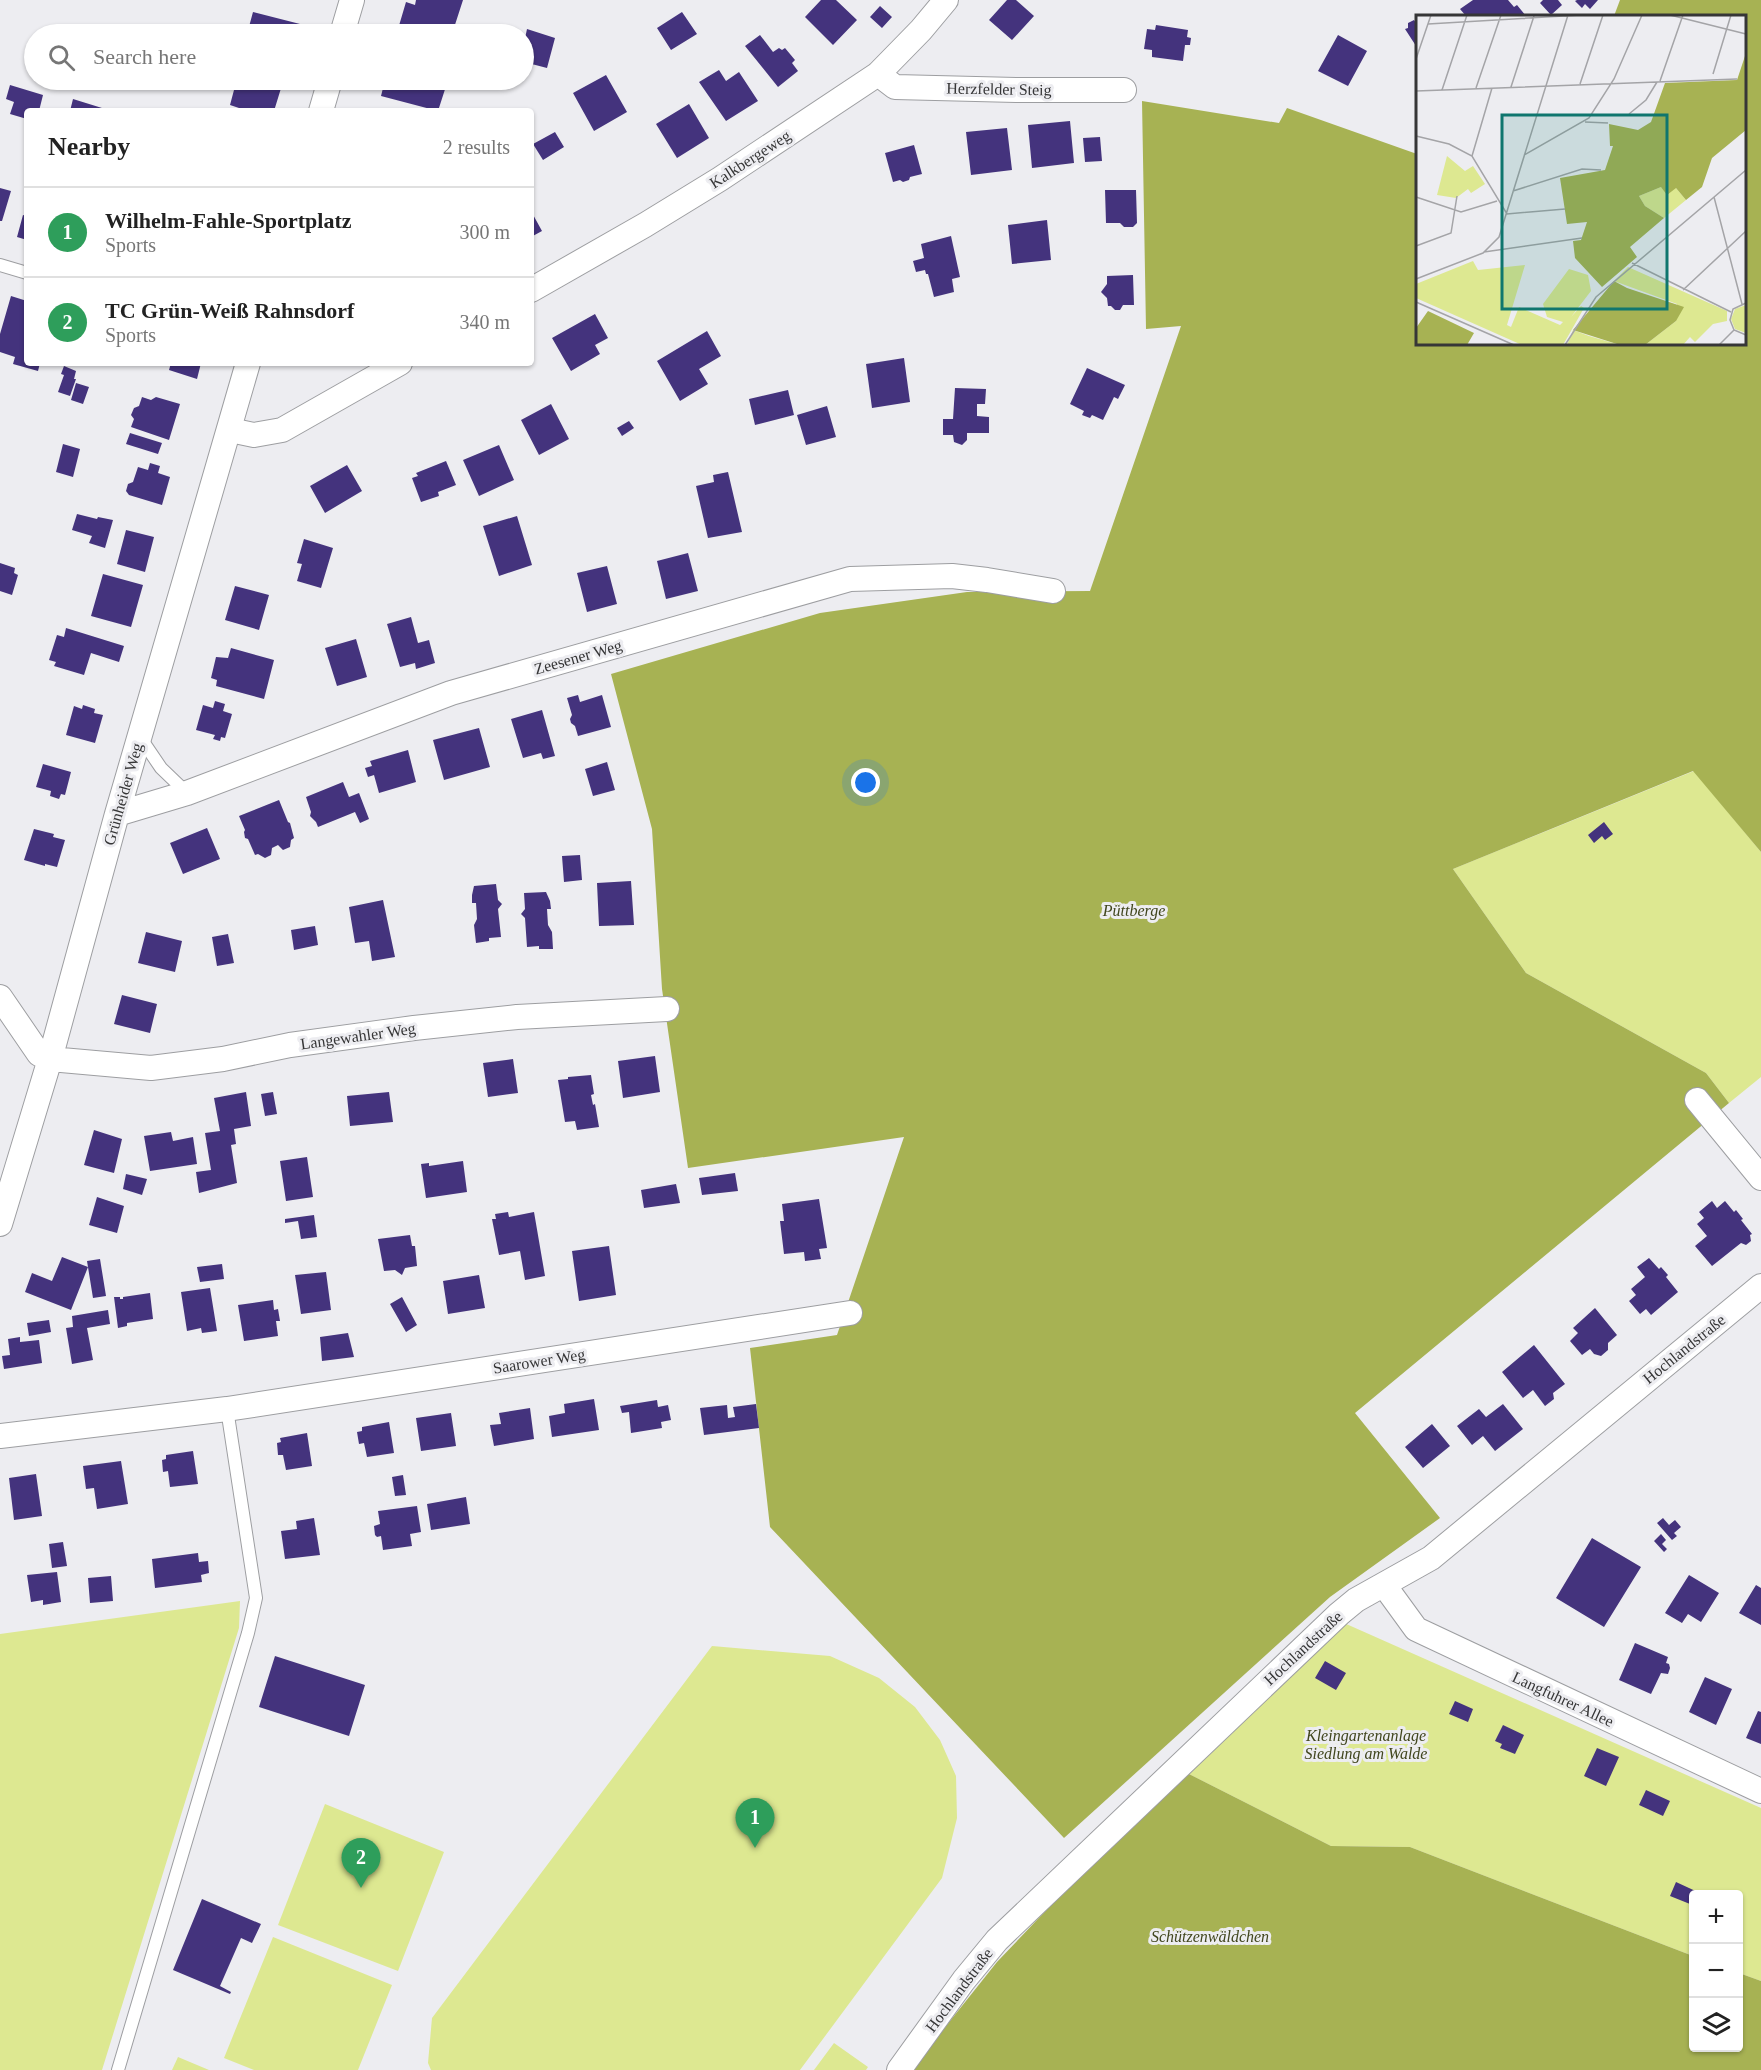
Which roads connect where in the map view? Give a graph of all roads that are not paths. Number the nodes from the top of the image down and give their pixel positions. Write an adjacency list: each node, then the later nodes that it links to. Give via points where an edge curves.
1 (352, 0): 3 (street)
2 (946, 0): 4 (street, Kalkbergeweg)
3 (345, 24)
4 (878, 74): 6 (street, Herzfelder Steig, via 895,87); 10 (street, Kalkbergeweg, via 720,179)
5 (327, 90): 7 (street)
6 (1124, 90)
7 (322, 108)
8 (2, 266): 9 (lane)
9 (24, 272)
10 (534, 288)
11 (247, 366): 13 (street, Grünheider Weg)
12 (395, 366): 13 (street, via 282,430 254,435)
13 (230, 430): 15 (street, Grünheider Weg)
14 (1053, 591): 16 (street, Zeesener Weg, via 952,576 850,579 452,693)
15 (140, 736): 16 (lane, via 161,768); 17 (street, Grünheider Weg)
16 (187, 793): 17 (street, Zeesener Weg)
17 (117, 814): 20 (street, Grünheider Weg)
18 (0, 997): 20 (street, via 39,1054)
19 (667, 1009): 20 (street, Langewahler Weg, via 517,1017 425,1027 151,1068)
20 (50, 1059): 23 (street, Grünheider Weg)
21 (1697, 1100): 22 (street)
22 (1761, 1178)
23 (0, 1224)
24 (1761, 1286): 28 (street, Hochlandstraße, via 1431,1558)
25 (850, 1313): 26 (street, Saarower Weg)
26 (227, 1409): 27 (street, Saarower Weg); 30 (lane, via 256,1598)
27 (0, 1436)
28 (1384, 1585): 29 (street, Langfuhrer Allee, via 1416,1629); 31 (street, Hochlandstraße, via 1339,1614 997,1940)
29 (1761, 1791)
30 (118, 2070)
31 (899, 2070)

